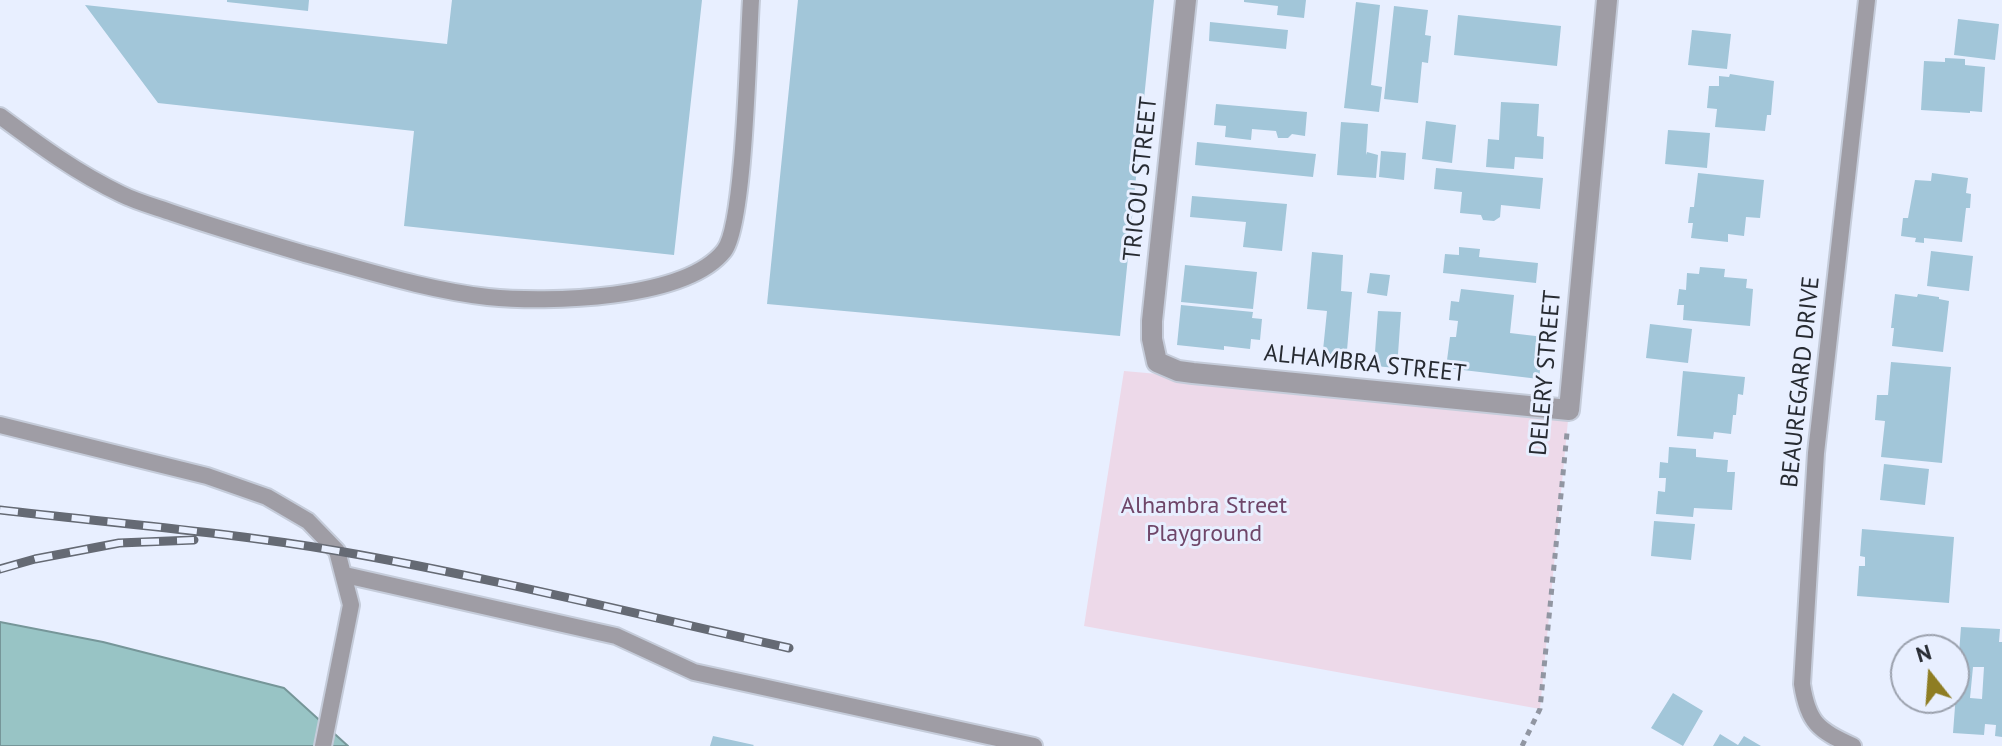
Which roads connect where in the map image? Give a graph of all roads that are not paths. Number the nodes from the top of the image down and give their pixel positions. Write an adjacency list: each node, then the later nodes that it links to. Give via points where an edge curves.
1 (751, 0): 5 (lane, via 738,206 727,248 711,265 684,278 630,293 487,297 403,281 234,234 124,196 67,165)
2 (1186, 0): 6 (street, TRICOU STREET, via 1152,321)
3 (1607, 0): 7 (street, DELERY STREET)
4 (1867, 0): 12 (lane, BEAUREGARD DRIVE, via 1816,453 1802,684 1813,722)
5 (0, 116)
6 (1157, 362): 7 (street, ALHAMBRA STREET, via 1193,373)
7 (1569, 410)
8 (0, 425): 9 (lane, via 207,476 267,497 308,521 337,551)
9 (345, 575): 10 (lane, via 351,605); 11 (lane, via 616,636 694,672)
10 (323, 746)
11 (1034, 746)
12 (1853, 746)

